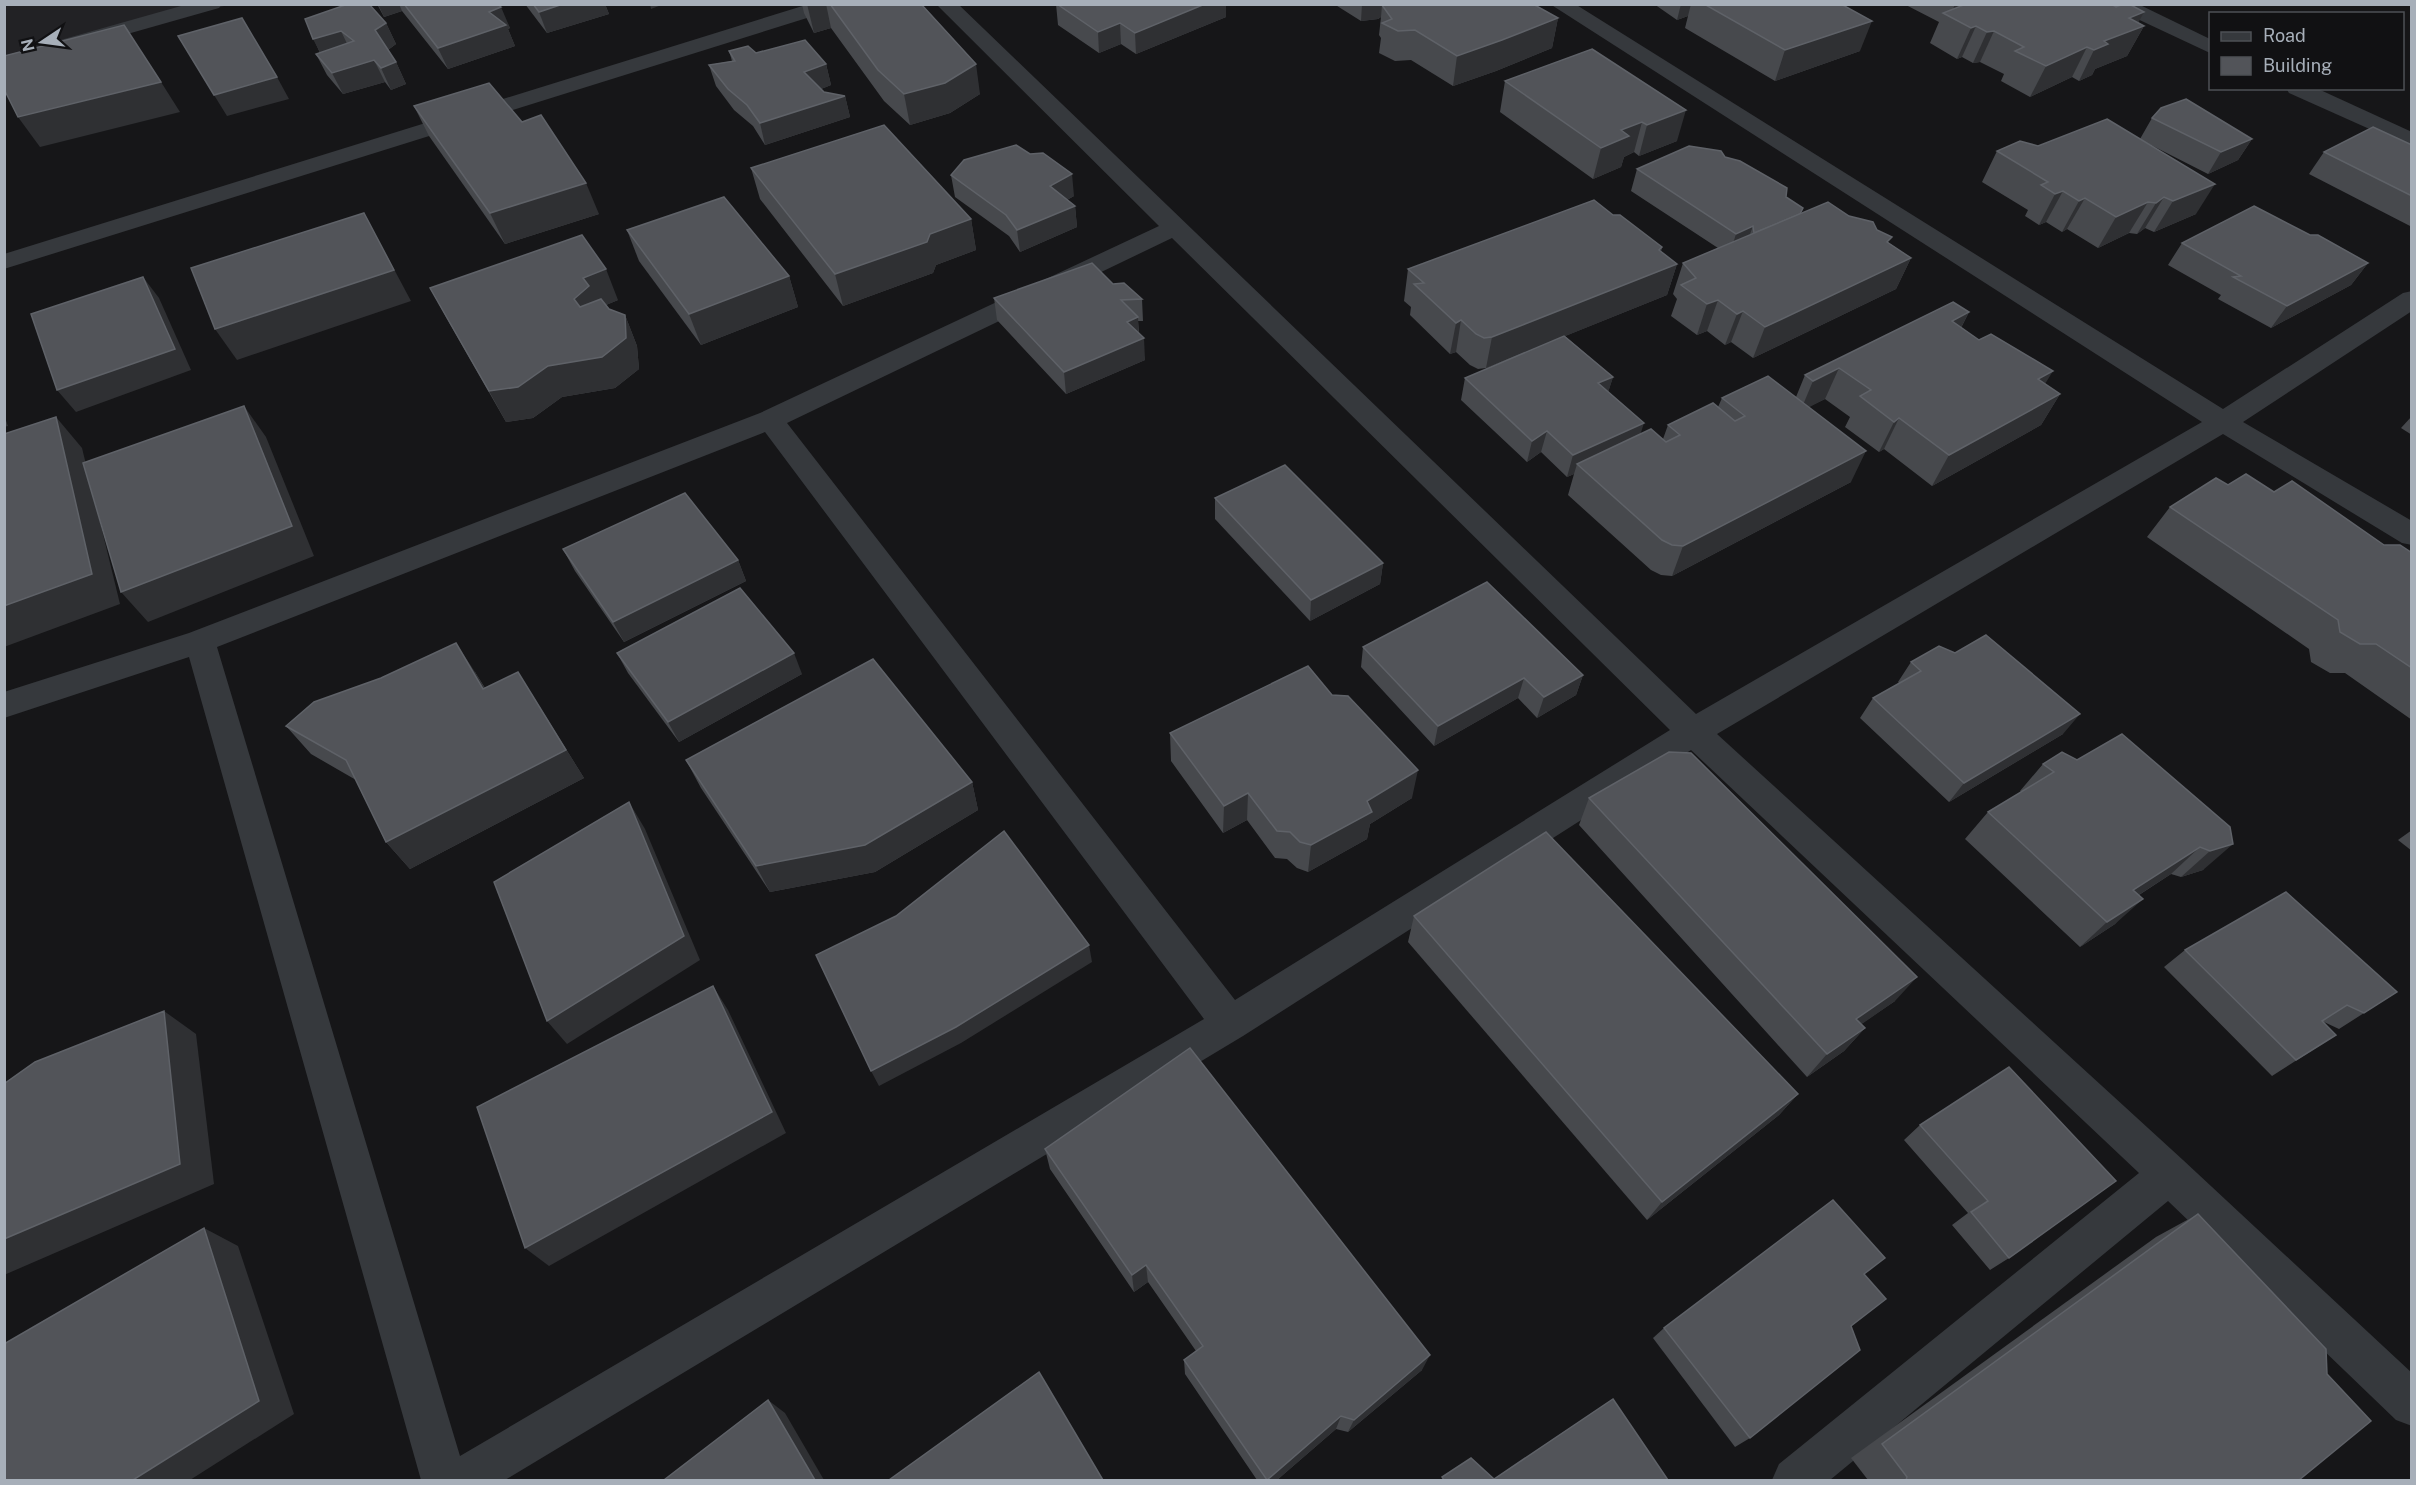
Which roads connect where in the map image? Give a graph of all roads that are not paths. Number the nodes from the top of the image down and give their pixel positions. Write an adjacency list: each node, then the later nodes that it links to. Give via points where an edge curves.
1 (212, 4): 7 (street)
2 (832, 4): 11 (street)
3 (946, 4): 10 (street)
4 (1560, 4): 14 (street)
5 (2121, 4): 6 (street)
6 (2209, 46)
7 (4, 63)
8 (2301, 90): 9 (street)
9 (2412, 141)
10 (1176, 226): 13 (street); 18 (street)
11 (4, 262)
12 (2412, 298): 14 (street)
13 (770, 420): 16 (street); 19 (street)
14 (2223, 422): 15 (street); 18 (street)
15 (2412, 535)
16 (200, 641): 17 (street); 22 (street)
17 (4, 705)
18 (1693, 732): 19 (street); 20 (street)
19 (1230, 1024): 23 (street)
20 (2169, 1174): 21 (street); 24 (street)
21 (2412, 1404)
22 (444, 1480)
23 (464, 1480)
24 (1795, 1480)

